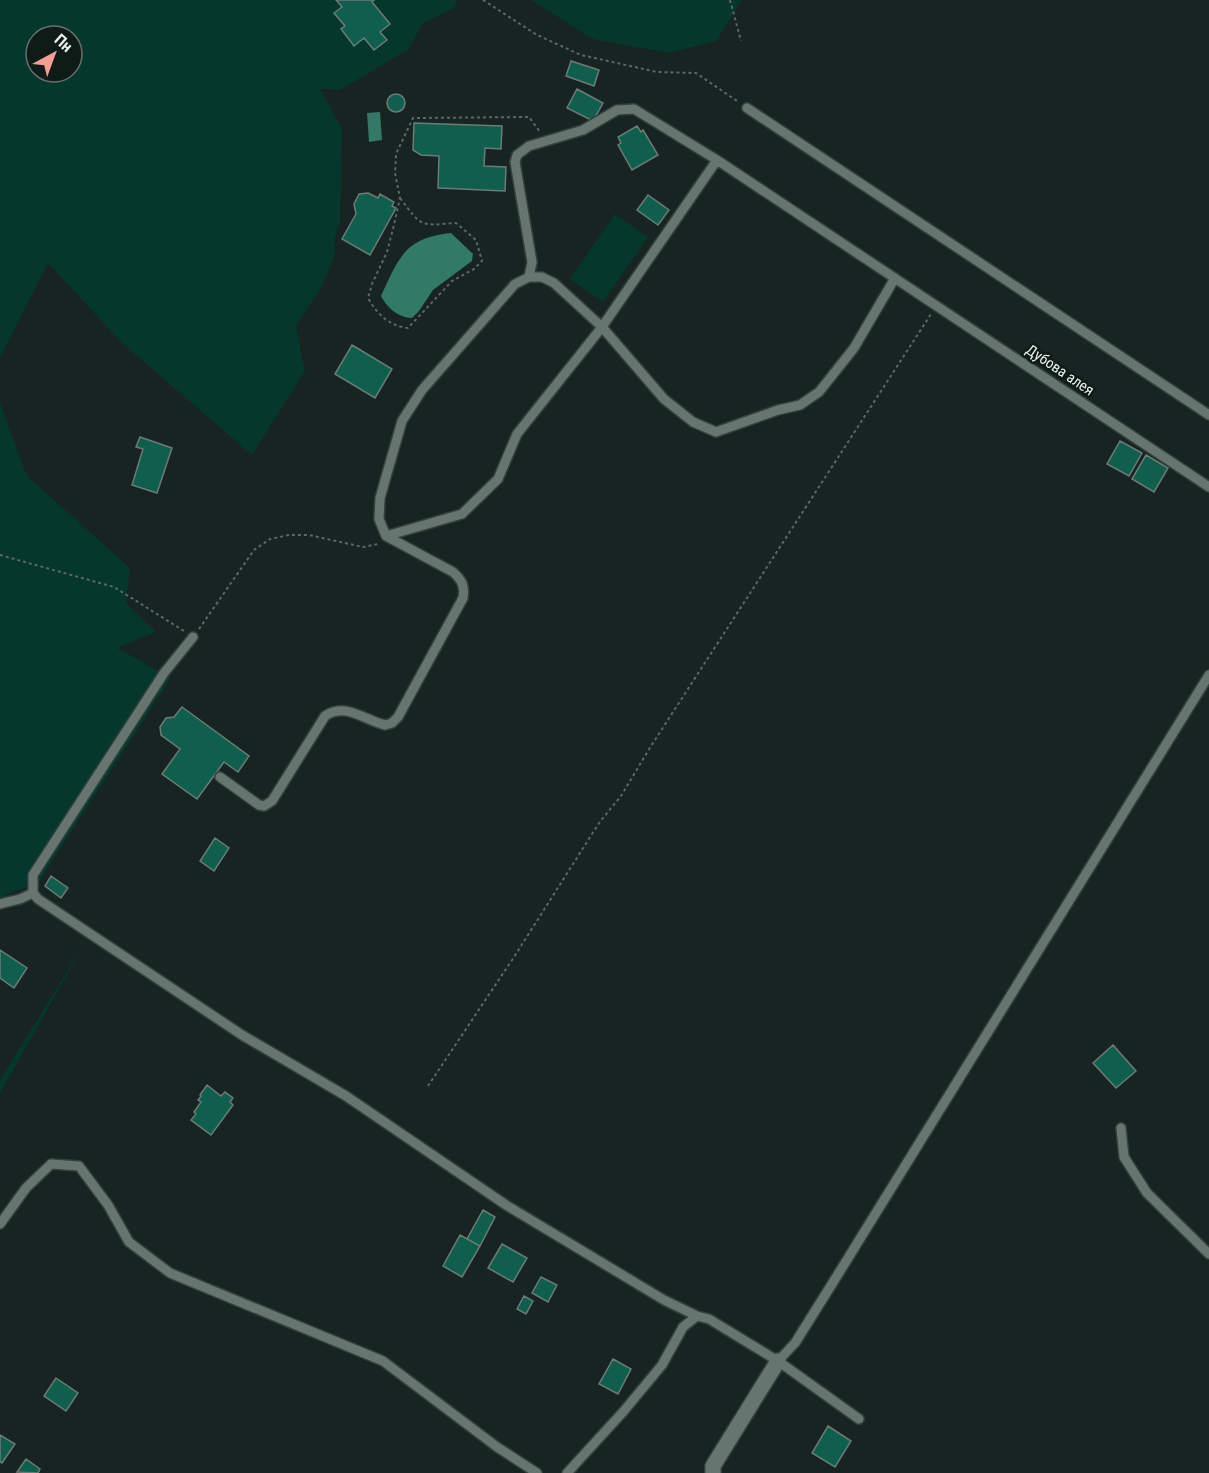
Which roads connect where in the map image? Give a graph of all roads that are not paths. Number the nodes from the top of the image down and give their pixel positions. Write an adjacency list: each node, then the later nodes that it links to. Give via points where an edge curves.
1 (747, 108): 6 (lane)
2 (717, 160): 3 (lane, Дубова алея, via 634,109 617,110 583,130 523,149 515,162 532,262); 4 (lane, Дубова алея); 5 (lane)
3 (529, 277): 5 (lane, via 542,277 554,283); 8 (lane, via 515,284 454,352 402,421 380,498 379,519)
4 (895, 278): 5 (lane, via 854,348 819,392 800,405 717,432 693,422 664,399); 7 (lane, Дубова алея)
5 (602, 327): 8 (lane, via 517,434 498,479 462,514)
6 (1209, 416)
7 (1209, 486)
8 (386, 536): 11 (lane, via 453,572 465,588 398,717 385,725 341,709 325,716 272,801 264,806)
9 (194, 637): 12 (lane, via 164,673 33,875)
10 (1209, 675): 18 (lane, via 826,1294 795,1343)
11 (220, 777)
12 (33, 893): 13 (lane); 17 (lane, via 242,1035 346,1096 506,1205)
13 (0, 904)
14 (1121, 1128): 16 (lane, via 1124,1157 1147,1193)
15 (0, 1224): 20 (lane, via 26,1188 51,1164 80,1166 129,1242 170,1273 383,1361)
16 (1209, 1254)
17 (697, 1316): 18 (lane, via 709,1319); 21 (lane, via 683,1327 662,1365)
18 (778, 1361): 19 (lane); 22 (street, via 713,1466)
19 (859, 1419)
20 (537, 1473)
21 (567, 1473)
22 (713, 1473)

